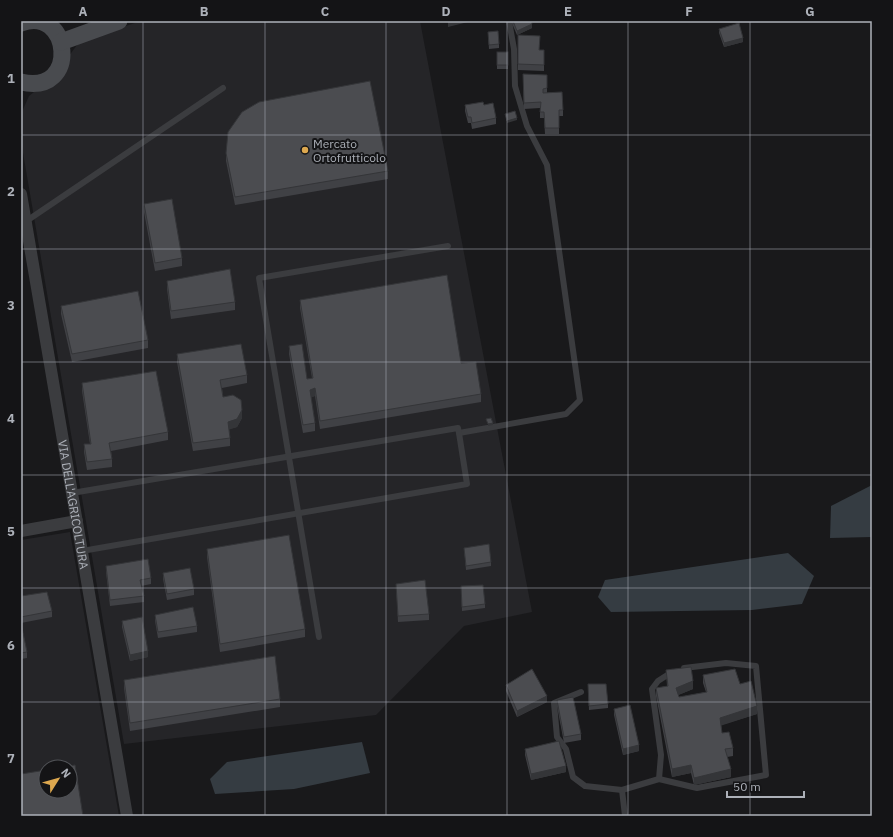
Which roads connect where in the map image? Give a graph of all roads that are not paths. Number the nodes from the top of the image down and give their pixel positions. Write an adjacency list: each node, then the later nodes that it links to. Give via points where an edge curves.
1 (119, 21): 4 (main road)
2 (509, 21): 10 (lane, via 514,49 515,86 527,126 547,165 580,400 566,414)
3 (21, 23): 4 (main road, via 44,23 54,31)
4 (61, 42): 5 (main road, via 62,60 54,75 38,84)
5 (21, 82)
6 (223, 88): 8 (lane)
7 (21, 194): 8 (street, VIA DELL'AGRICOLTURA)
8 (25, 222): 12 (street, VIA DELL'AGRICOLTURA)
9 (448, 246): 11 (lane, via 259,278)
10 (459, 433): 11 (lane, via 458,428); 13 (lane, via 467,484)
11 (290, 456): 12 (lane); 13 (lane)
12 (72, 493): 14 (street, VIA DELL'AGRICOLTURA)
13 (299, 513): 16 (lane); 17 (lane)
14 (77, 521): 15 (street); 16 (street, VIA DELL'AGRICOLTURA)
15 (21, 531)
16 (82, 551): 21 (street, VIA DELL'AGRICOLTURA)
17 (319, 637)
18 (580, 692): 20 (lane, via 554,703 557,737 566,749 573,777 585,786)
19 (659, 779): 19 (lane, via 661,755 652,689 658,681 678,669 726,663 756,666 766,775 697,788); 20 (lane)
20 (622, 790): 22 (lane)
21 (127, 816)
22 (625, 816)

